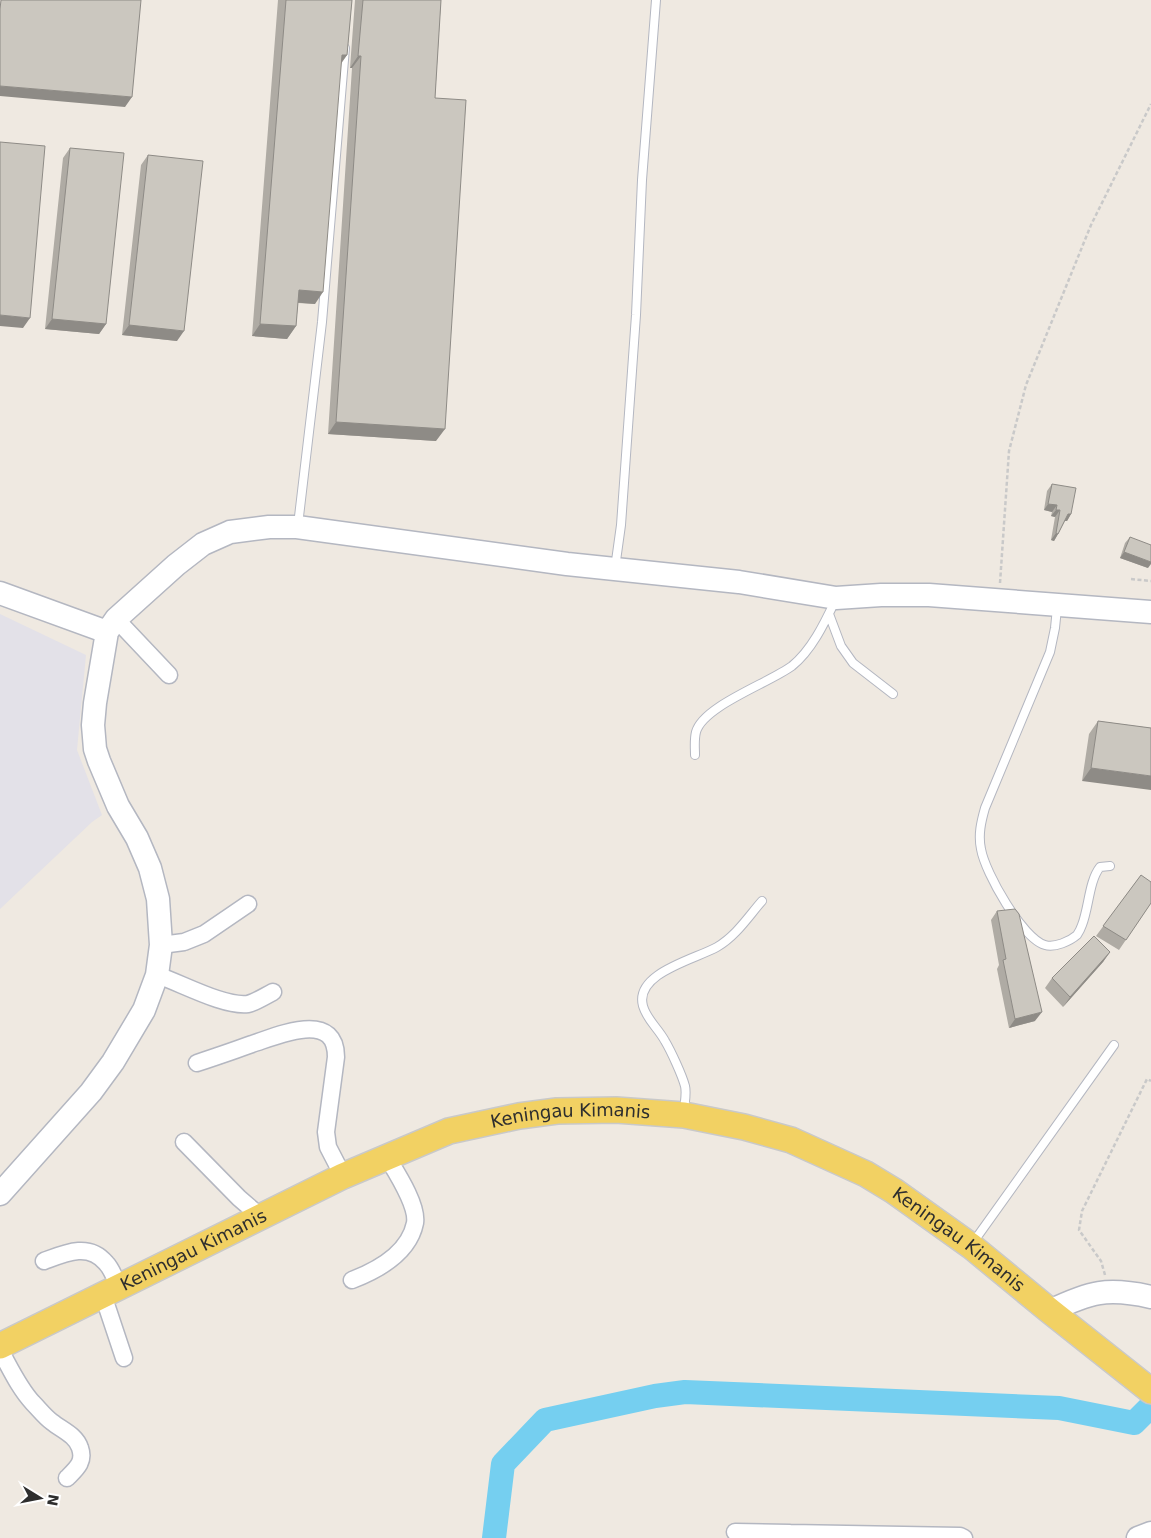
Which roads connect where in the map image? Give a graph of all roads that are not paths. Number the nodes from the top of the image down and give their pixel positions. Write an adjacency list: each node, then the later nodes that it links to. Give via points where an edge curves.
1 (656, 0): 4 (lane, via 621,525)
2 (346, 39): 3 (lane, via 322,322)
3 (297, 526): 4 (street); 9 (street, via 230,532 204,544 176,565)
4 (614, 570): 6 (street, via 739,582)
5 (0, 593): 9 (street)
6 (833, 606): 7 (street, via 881,595 929,595); 11 (lane, via 841,646 853,663); 12 (lane, via 822,629 793,665 724,704 703,720 696,732)
7 (1057, 606): 8 (street); 13 (lane, via 1050,652 985,808 980,829 981,850 1006,904 1031,937 1046,946 1062,944 1078,934 1086,915 1095,874 1100,867)
8 (1151, 612)
9 (112, 626): 10 (street); 16 (street, via 94,711 96,749 118,806 150,868 158,899)
10 (168, 675)
11 (893, 694)
12 (695, 755)
13 (1110, 866)
14 (762, 901): 21 (lane, via 735,934 717,947 651,979 644,988 642,1004 650,1022 665,1040 685,1087)
15 (248, 904): 16 (street, via 204,934 184,942)
16 (161, 945): 17 (street)
17 (157, 975): 18 (street, via 212,997 240,1003 254,1002); 25 (street, via 144,1010 113,1062 91,1092)
18 (273, 992)
19 (1114, 1045): 27 (lane)
20 (197, 1063): 24 (street, via 297,1029 316,1030 328,1035 336,1046 336,1057 326,1132 328,1146)
21 (684, 1115): 23 (main road, Keningau Kimanis, via 616,1110 557,1111 519,1116 449,1131); 27 (main road, Keningau Kimanis, via 791,1140 829,1156 894,1191)
22 (184, 1142): 26 (street)
23 (387, 1157): 24 (main road, Keningau Kimanis); 29 (street, via 403,1182 416,1222 407,1244 389,1261)
24 (343, 1176): 26 (main road, Keningau Kimanis)
25 (0, 1194)
26 (261, 1217): 30 (main road, Keningau Kimanis)
27 (971, 1246): 32 (main road, Keningau Kimanis)
28 (44, 1261): 30 (street, via 78,1250 98,1255 107,1264)
29 (352, 1280)
30 (111, 1291): 33 (main road, Keningau Kimanis); 35 (street)
31 (1151, 1297): 32 (street, via 1112,1291 1093,1293)
32 (1050, 1311): 36 (main road, Keningau Kimanis)
33 (0, 1346)
34 (0, 1350): 37 (street, via 31,1401 70,1434 80,1447 80,1464)
35 (124, 1358)
36 (1151, 1391)
37 (67, 1478)
38 (735, 1532): 40 (street)
39 (1151, 1534): 43 (street)
40 (791, 1535): 41 (street)
41 (915, 1537): 42 (street)
42 (964, 1538)
43 (1138, 1538)

